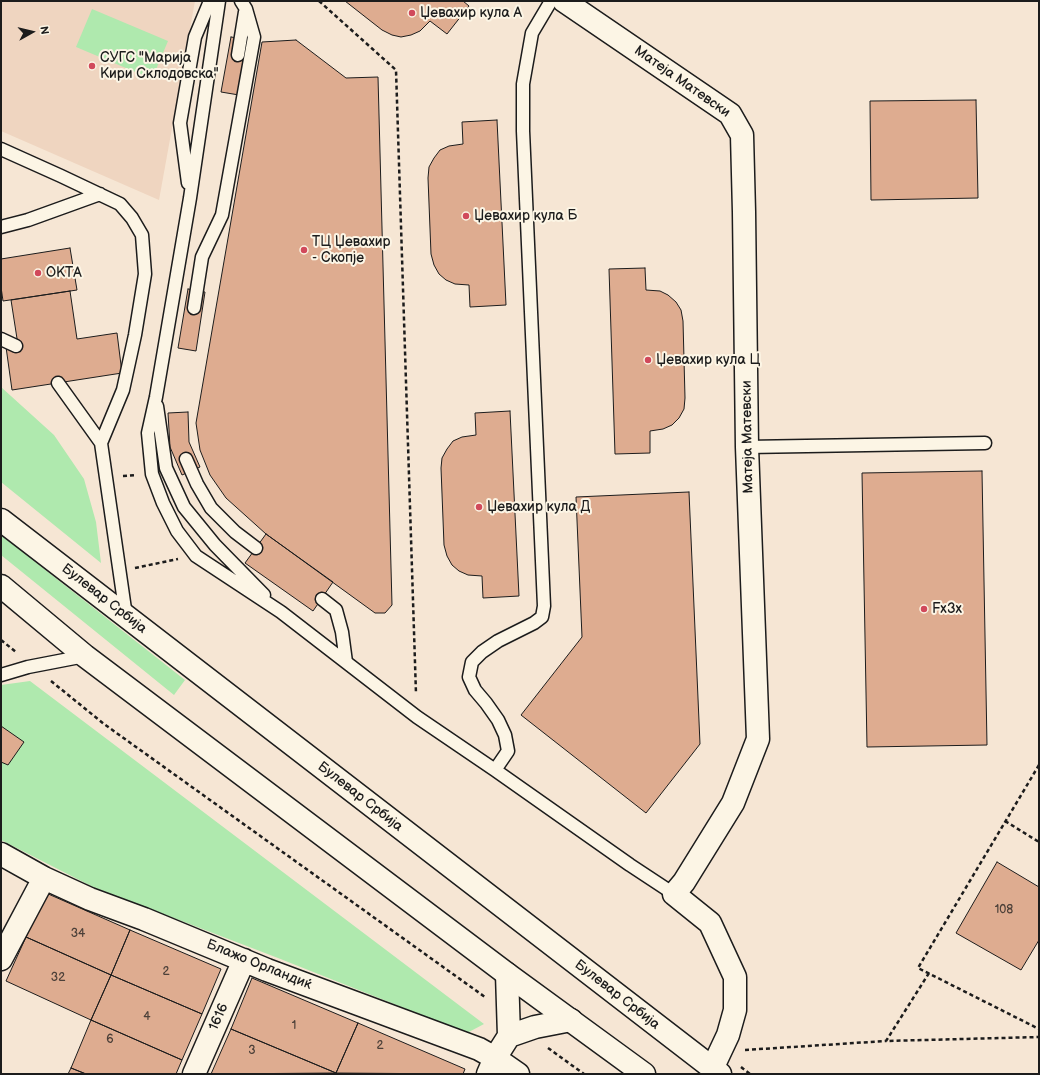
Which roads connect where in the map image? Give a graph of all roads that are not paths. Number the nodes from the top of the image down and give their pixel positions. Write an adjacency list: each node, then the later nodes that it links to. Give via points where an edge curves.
1 (210, 1): 9 (lane, via 195,37 180,123)
2 (219, 1): 9 (lane)
3 (551, 1): 29 (lane, via 532,33 523,84 544,606 542,617 498,641 472,662 469,677 472,684 498,720 505,735 508,751)
4 (564, 1): 18 (street, Матеја Матевски, via 730,114 742,135)
5 (243, 5): 6 (lane); 11 (lane, via 254,37 222,215 202,257)
6 (238, 55)
7 (1, 149): 8 (lane)
8 (100, 194): 10 (lane); 16 (lane, via 120,204 142,235 145,274 123,390)
9 (190, 198): 15 (lane)
10 (1, 227)
11 (194, 308)
12 (1, 339): 13 (lane)
13 (16, 346)
14 (58, 383): 16 (lane)
15 (156, 397): 24 (lane, via 166,468 184,507 215,545); 24 (lane, via 148,433 152,474 177,531 196,556)
16 (101, 442): 25 (lane)
17 (985, 444): 18 (lane)
18 (747, 447): 32 (street, Матеја Матевски, via 758,739 733,803)
19 (186, 459): 21 (lane, via 211,508)
20 (1, 520): 25 (street, Булевар Србија)
21 (256, 548)
22 (1, 586): 26 (street)
23 (322, 599): 27 (lane, via 336,610)
24 (281, 612): 27 (lane)
25 (126, 617): 38 (street, Булевар Србија)
26 (86, 656): 28 (lane); 35 (street)
27 (346, 662): 29 (lane, via 417,717)
28 (1, 675)
29 (495, 770): 32 (lane)
30 (1, 854): 31 (street, Блажо Орландиќ)
31 (44, 878): 33 (street); 34 (street, Блажо Орландиќ)
32 (674, 894): 38 (street, via 710,923 734,977 735,1010)
33 (1, 959)
34 (244, 960): 39 (street, Блажо Орландиќ, via 479,1049); 40 (street, 1616)
35 (507, 974): 36 (street); 37 (street)
36 (571, 1020): 37 (street, via 535,1027); 42 (street)
37 (509, 1036): 39 (street)
38 (717, 1065)
39 (491, 1066): 41 (street, Блажо Орландиќ)
40 (194, 1074)
41 (518, 1074)
42 (644, 1074)

